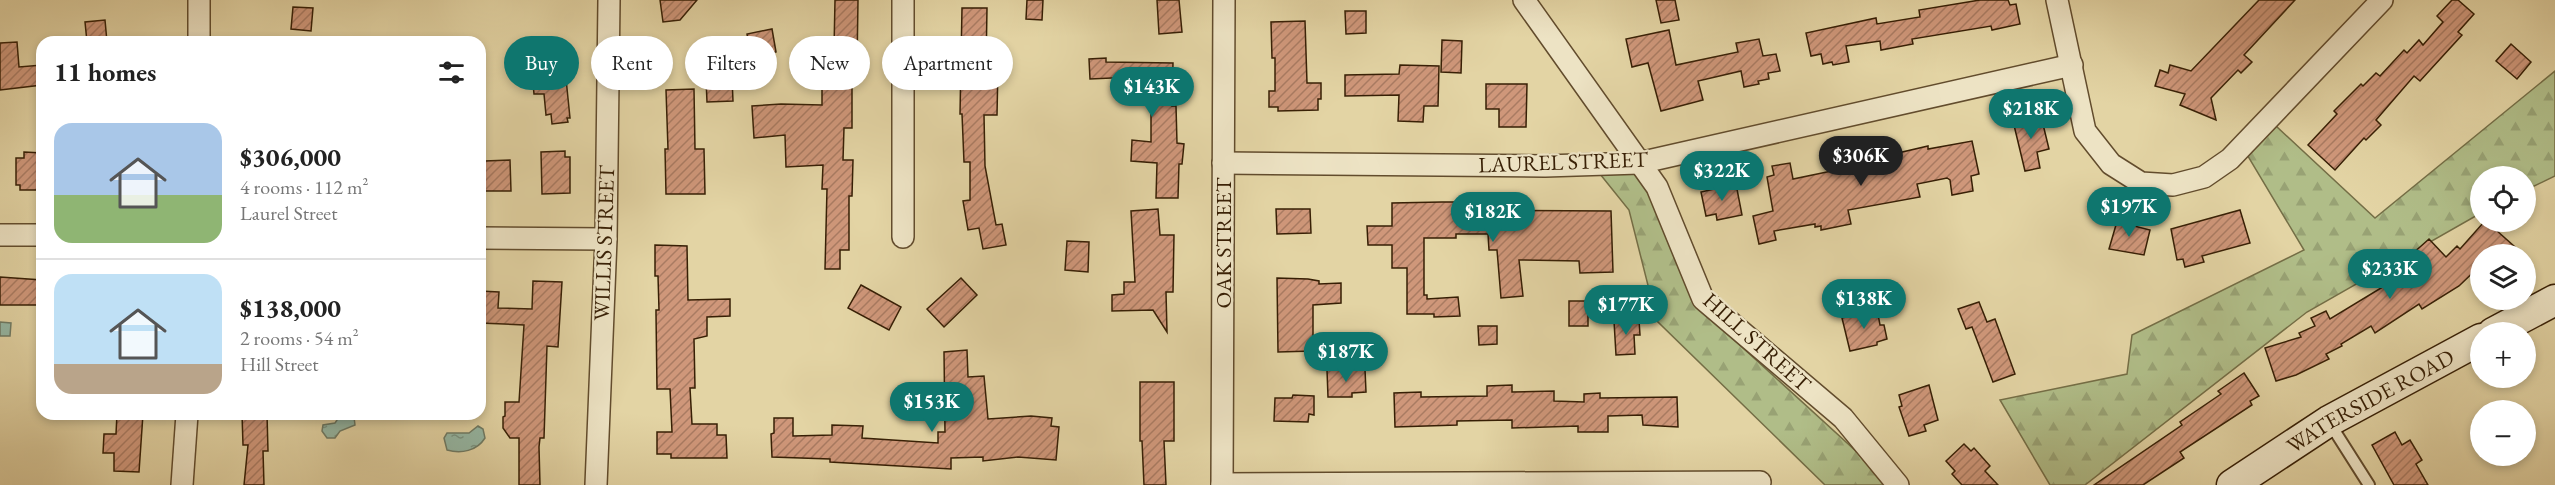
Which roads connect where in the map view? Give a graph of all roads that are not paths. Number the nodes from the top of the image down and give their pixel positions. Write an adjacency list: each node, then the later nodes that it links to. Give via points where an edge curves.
1 (199, 0): 8 (street)
2 (609, 0): 16 (street, WILLIS STREET)
3 (903, 0): 14 (street)
4 (1224, 0): 10 (street, OAK STREET)
5 (1524, 0): 11 (street, HILL STREET)
6 (2057, 0): 9 (street)
7 (2382, 0): 9 (street, via 2230,159 2204,177 2173,185 2141,183 2111,164 2085,131)
8 (199, 36)
9 (2072, 65): 11 (street, LAUREL STREET)
10 (1223, 163): 11 (street, LAUREL STREET); 23 (street, OAK STREET)
11 (1639, 163): 26 (street, HILL STREET, via 1657,187 1703,299 1844,418)
12 (0, 235): 13 (street)
13 (36, 235)
14 (903, 237)
15 (486, 238): 16 (street)
16 (606, 239): 25 (street, WILLIS STREET)
17 (2555, 300): 18 (main road)
18 (2514, 322)
19 (2470, 345): 21 (main road, WATERSIDE ROAD)
20 (187, 420): 24 (street)
21 (2329, 422): 27 (main road, WATERSIDE ROAD); 28 (lane)
22 (1760, 482): 23 (street)
23 (1222, 484)
24 (182, 485)
25 (596, 485)
26 (1898, 485)
27 (2232, 485)
28 (2369, 485)

